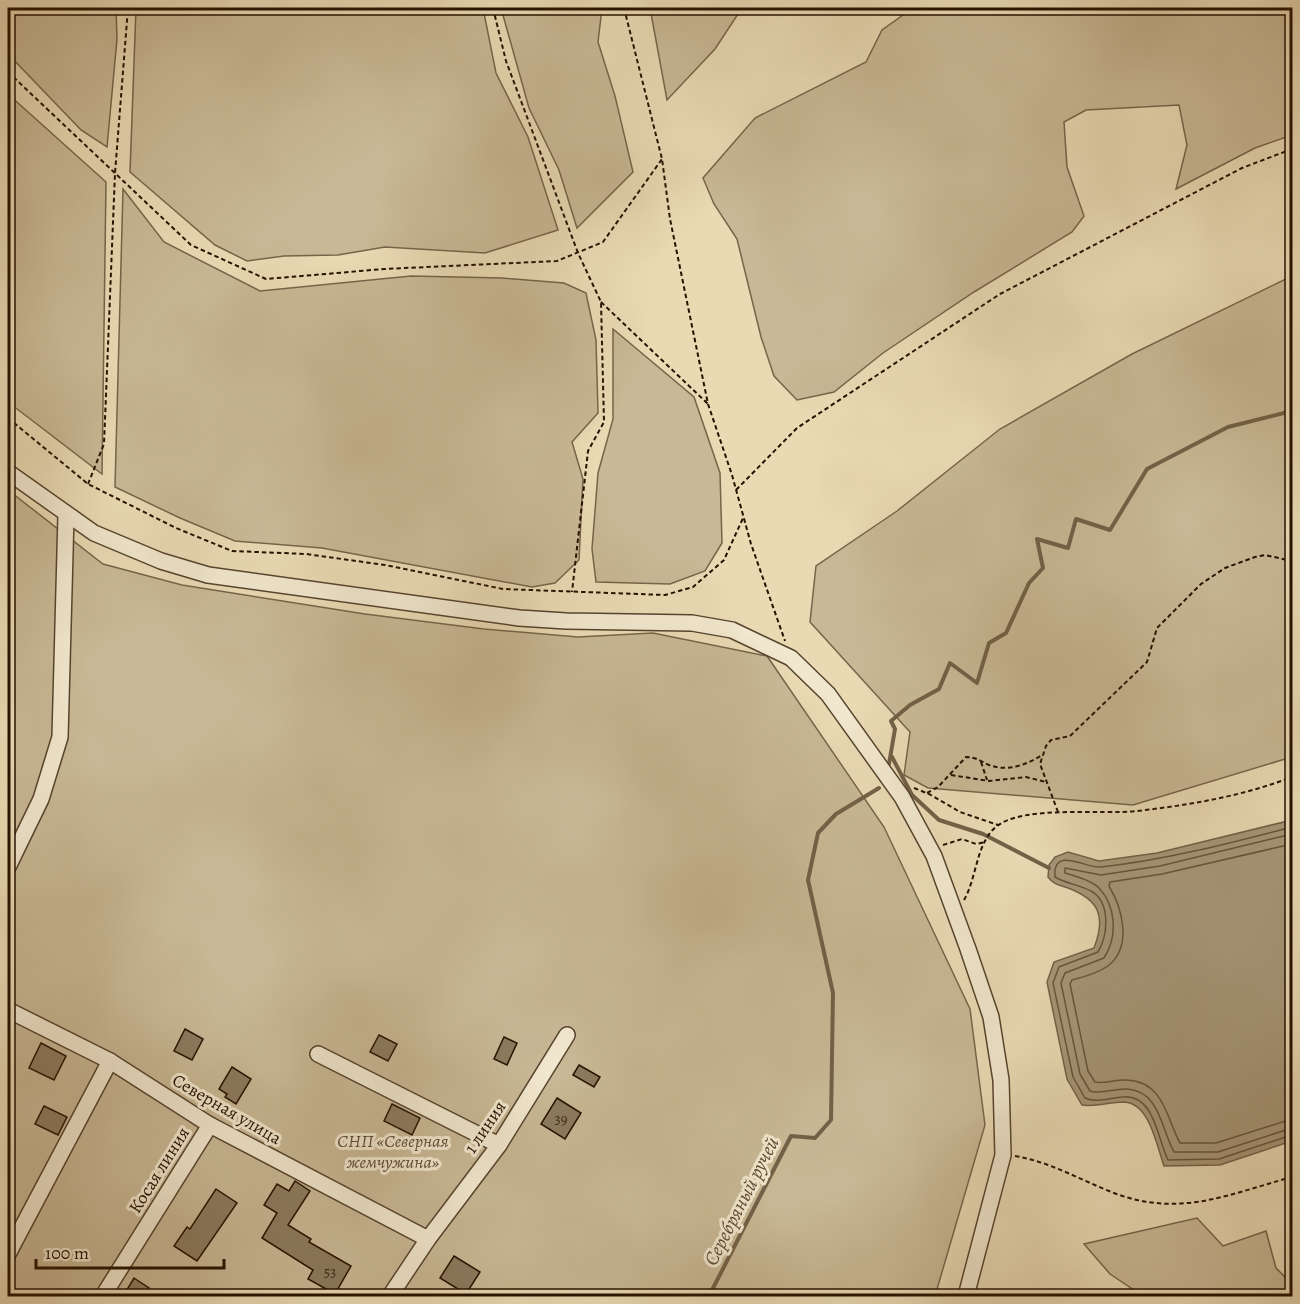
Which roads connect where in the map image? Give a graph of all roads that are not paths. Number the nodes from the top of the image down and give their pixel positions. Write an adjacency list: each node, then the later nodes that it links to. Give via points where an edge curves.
1 (8, 471): 2 (street)
2 (66, 515): 3 (street, via 60,737 41,799); 14 (street, via 94,533 161,561 208,575 519,618 692,623 732,630 791,658 828,694 902,797 931,850 991,1017 1001,1080 1004,1155)
3 (8, 867)
4 (8, 1010): 7 (street, Северная улица)
5 (567, 1035): 9 (street, 1 линия)
6 (318, 1054): 9 (street)
7 (110, 1061): 8 (street, Северная улица); 11 (street)
8 (210, 1125): 10 (street, Северная улица); 12 (street, Косая линия)
9 (499, 1144): 10 (street, 1 линия)
10 (428, 1239): 13 (street, 1 линия)
11 (8, 1254)
12 (103, 1296)
13 (390, 1296)
14 (966, 1296)

